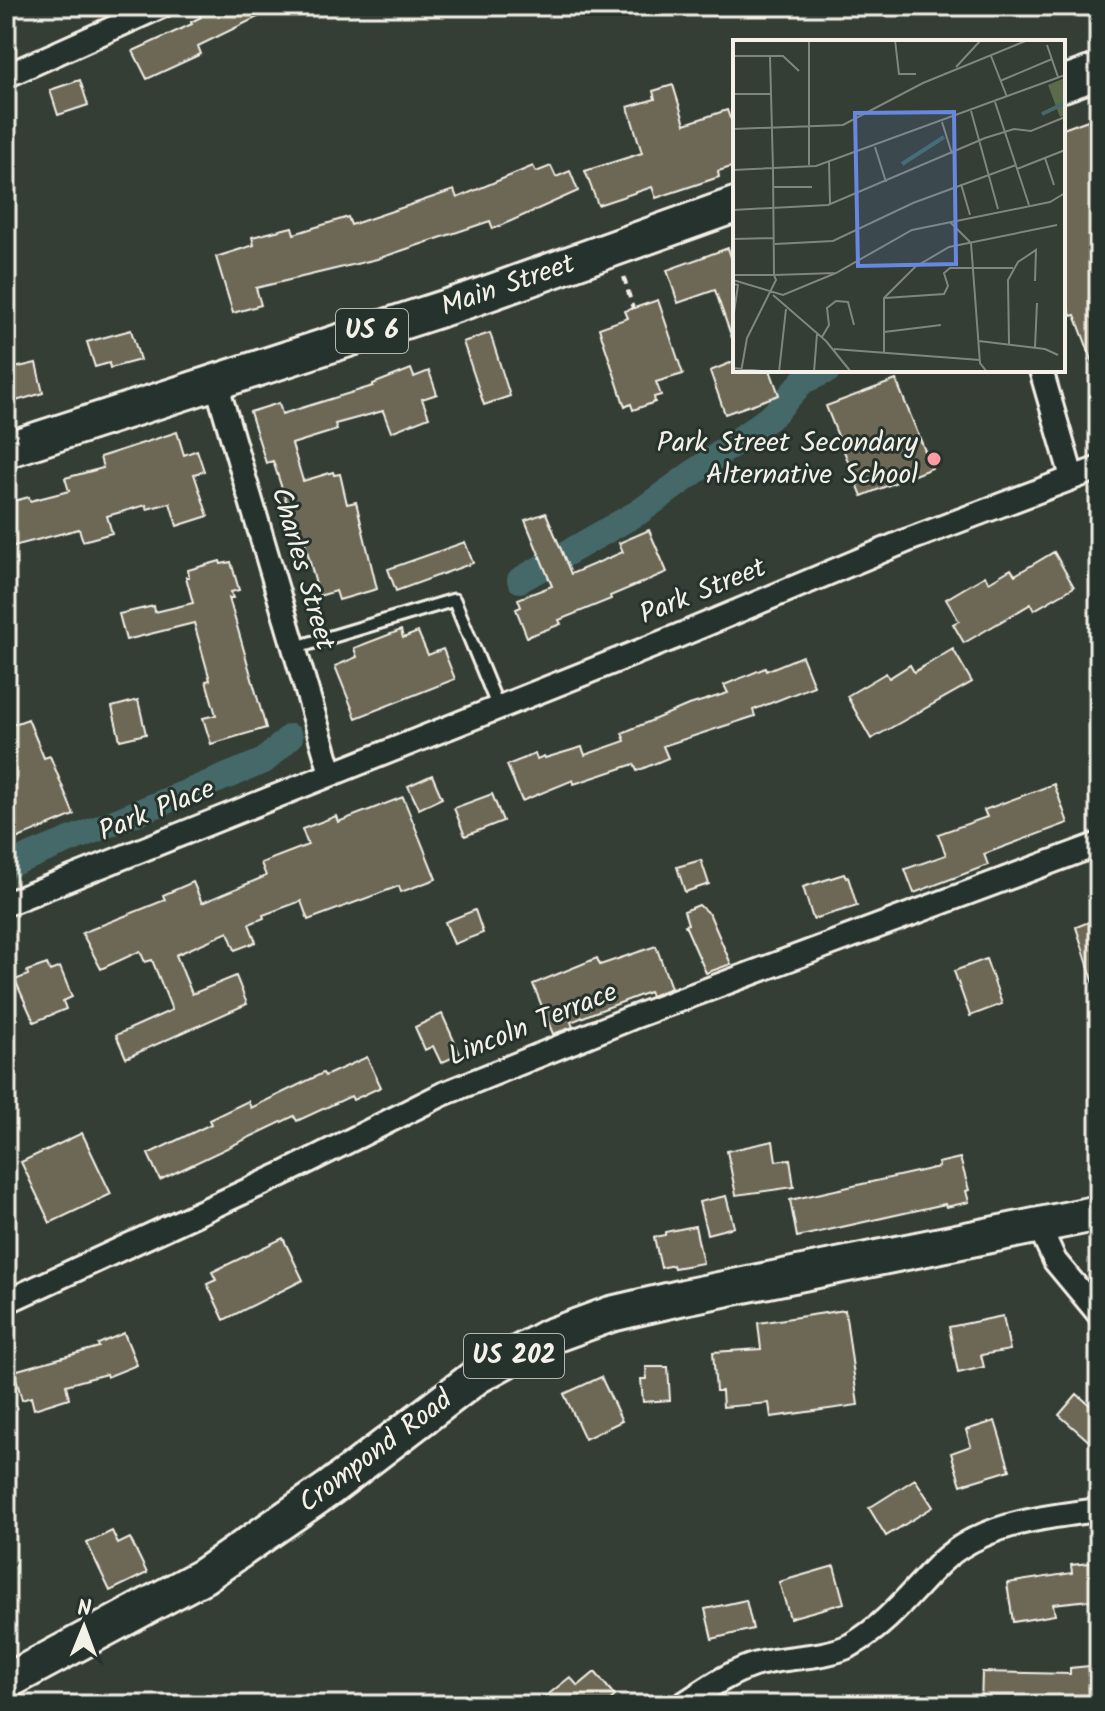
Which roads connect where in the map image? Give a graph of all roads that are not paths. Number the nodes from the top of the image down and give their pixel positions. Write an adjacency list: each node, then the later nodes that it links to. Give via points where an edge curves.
1 (162, 6): 3 (street)
2 (1099, 71): 4 (main road)
3 (6, 76)
4 (1065, 83)
5 (733, 206): 7 (main road, Main Street / US 6, via 472,299)
6 (1042, 372): 10 (street)
7 (216, 382): 8 (main road, Main Street / US 6); 11 (street, Charles Street)
8 (6, 450)
9 (1099, 468): 10 (street, Park Street)
10 (1072, 477): 12 (street, Park Street)
11 (294, 648): 12 (lane, via 454,600); 13 (street, Charles Street)
12 (498, 707): 13 (street, Park Street)
13 (331, 773): 15 (street, Park Place)
14 (1099, 844): 18 (street, Lincoln Terrace, via 631,1018 443,1094)
15 (6, 904)
16 (1099, 1213): 17 (main road, Crompond Road / US 202)
17 (1039, 1226): 19 (street, via 1055,1261); 21 (main road, Crompond Road / US 202, via 655,1304 548,1337 477,1376 203,1576)
18 (6, 1302)
19 (1099, 1314)
20 (1099, 1510): 22 (street, via 1024,1520 973,1541 943,1560 883,1624 848,1647 752,1665)
21 (6, 1682)
22 (682, 1705)

